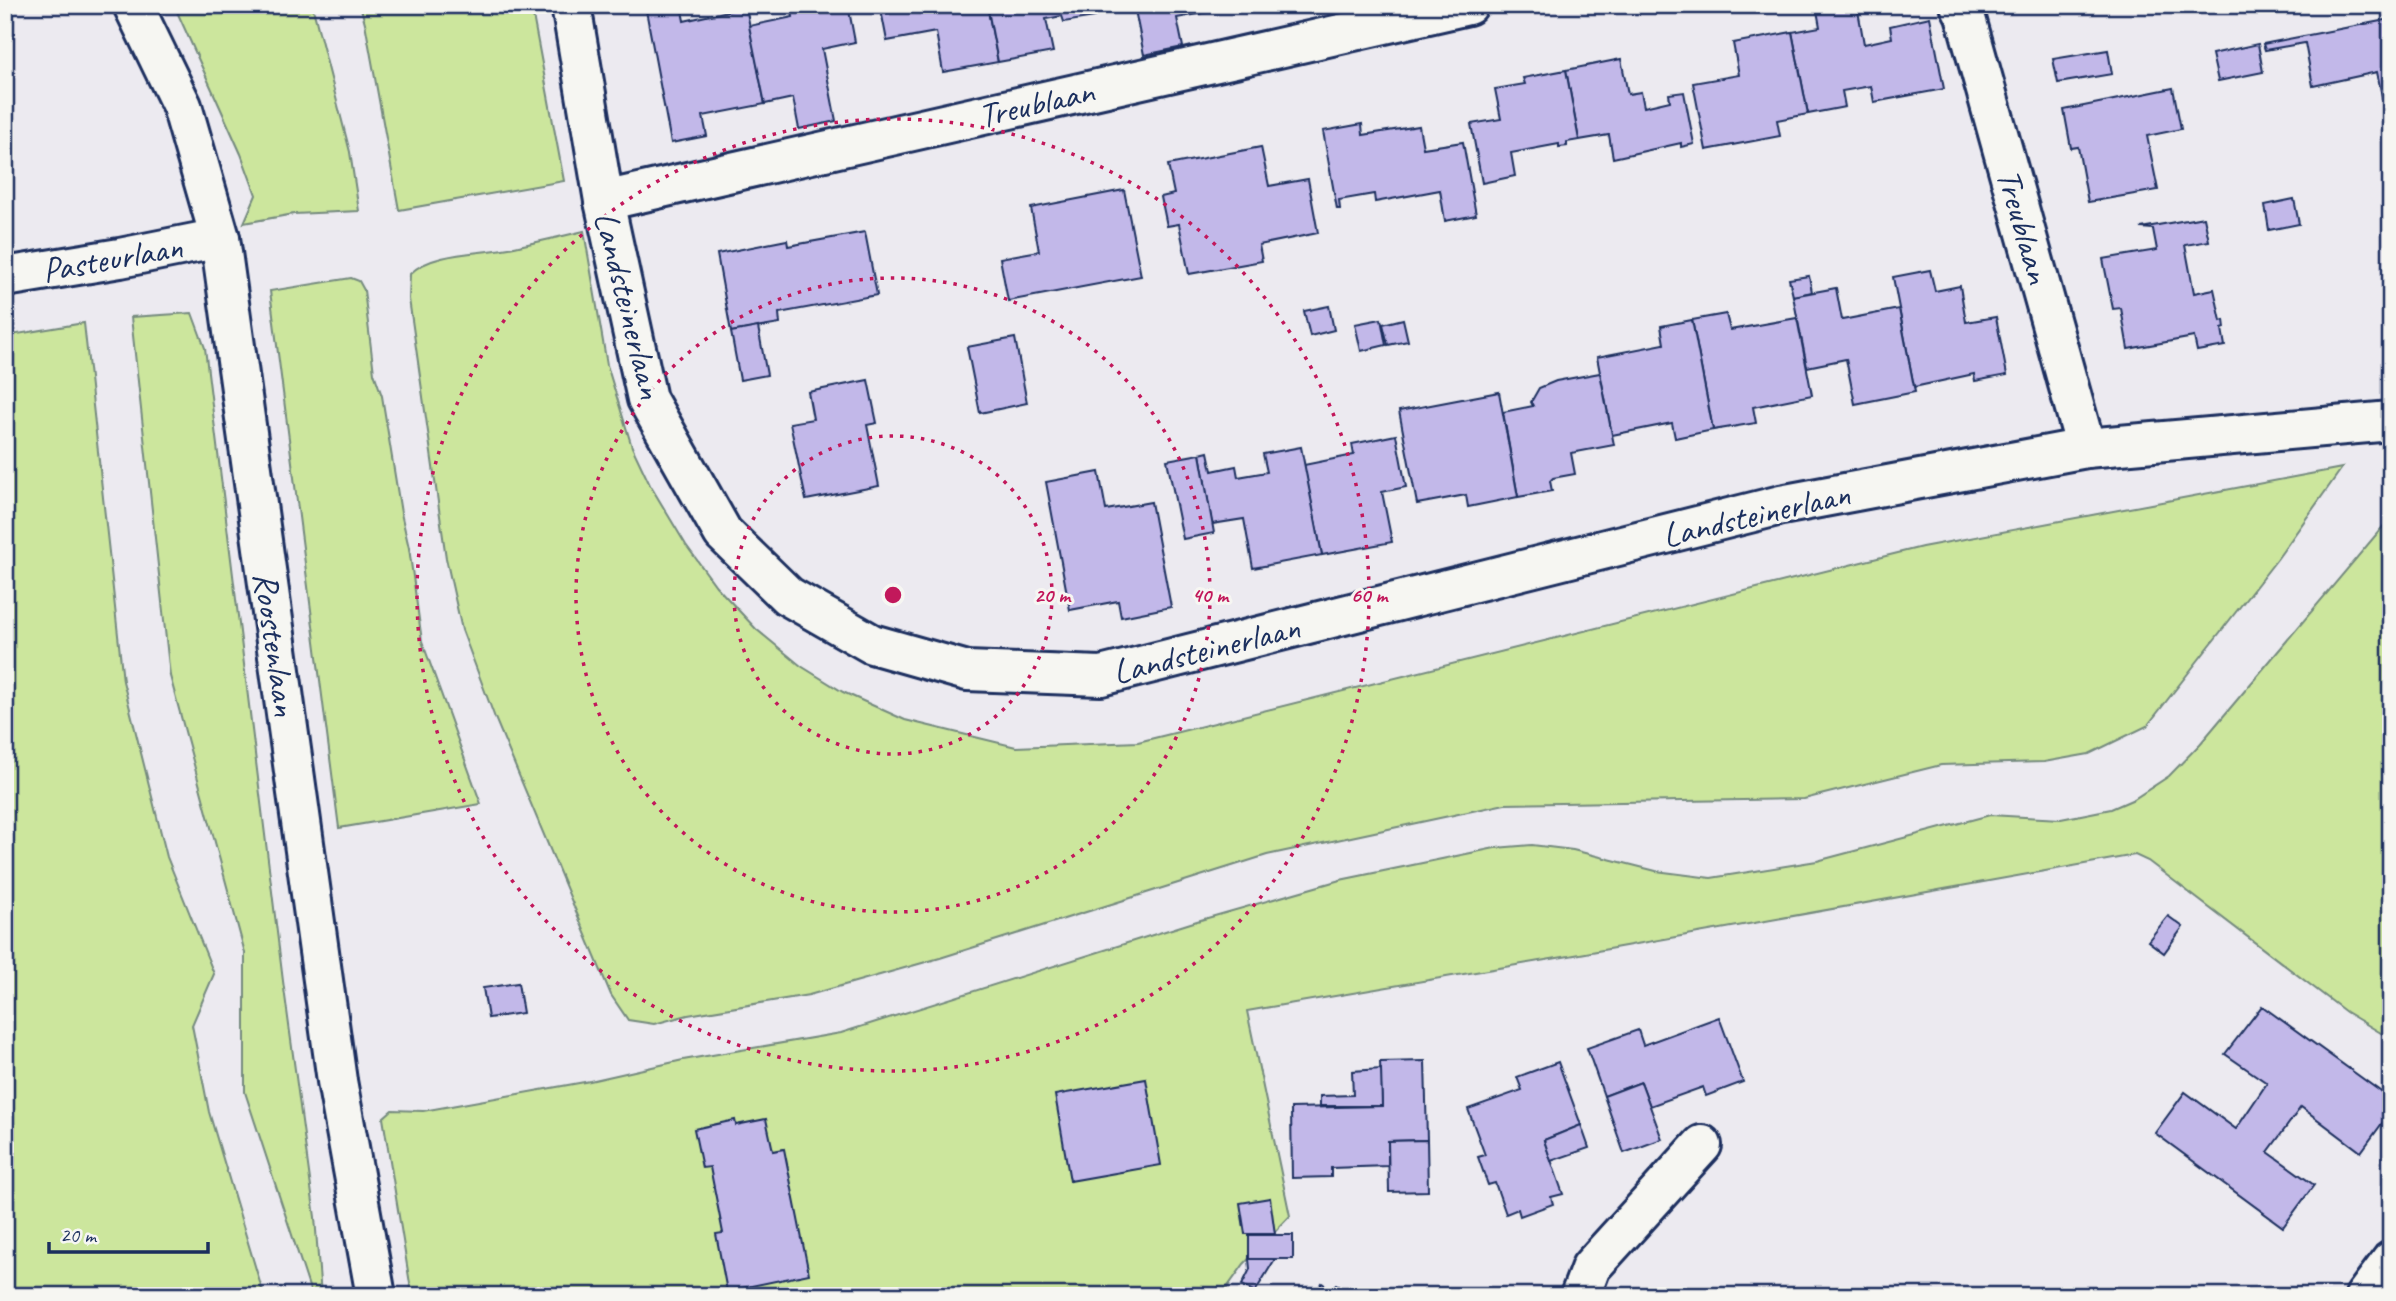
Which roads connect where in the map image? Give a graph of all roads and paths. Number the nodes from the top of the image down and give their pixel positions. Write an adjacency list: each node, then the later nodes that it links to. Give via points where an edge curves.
1 (133, 5): 6 (street, Roostenlaan, via 182,106)
2 (571, 5): 5 (street, Landsteinerlaan)
3 (1468, 5): 5 (street, Treublaan)
4 (1960, 5): 9 (street, Treublaan)
5 (604, 201): 9 (street, Landsteinerlaan, via 647,399 723,533 788,596 872,644 967,671 1101,676 1781,505)
6 (219, 238): 7 (street, Pasteurlaan); 12 (street, Roostenlaan, via 337,1081)
7 (5, 277)
8 (2391, 421): 9 (street, Landsteinerlaan)
9 (2086, 448)
10 (1702, 1146): 13 (street, via 1591,1267)
11 (2391, 1261): 14 (street)
12 (376, 1296)
13 (1580, 1296)
14 (2365, 1296)

